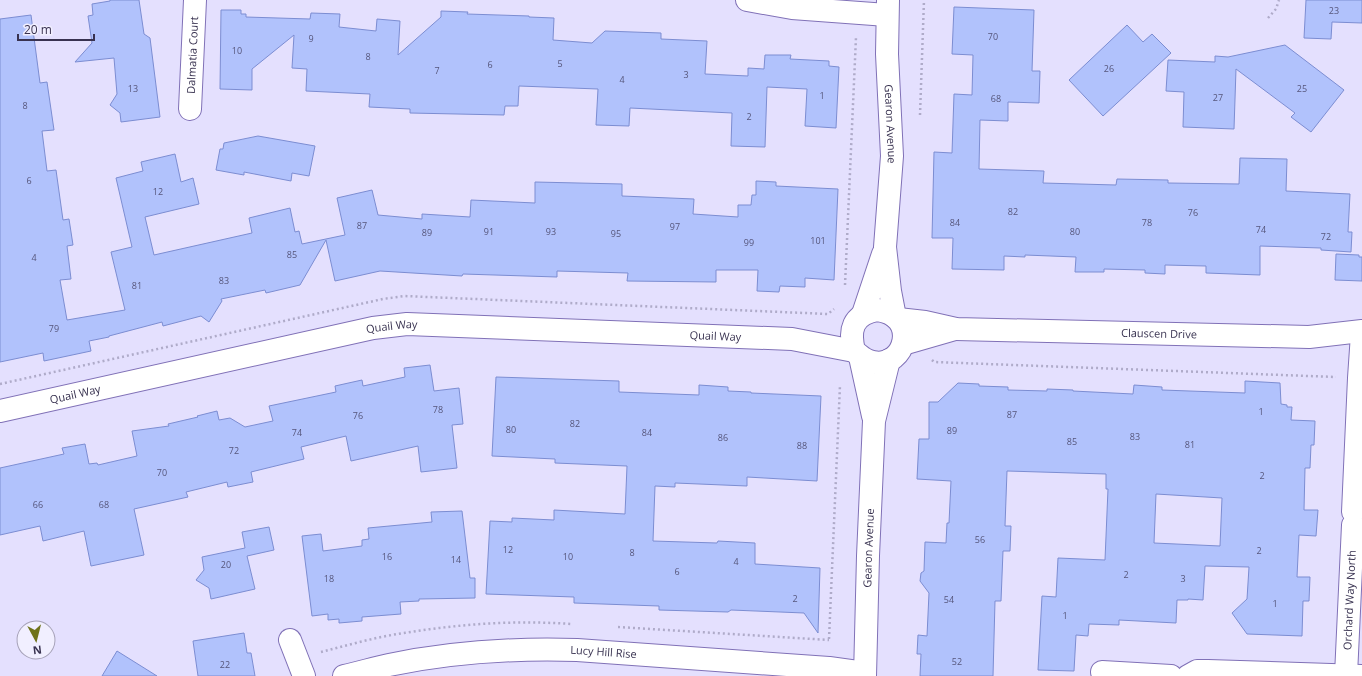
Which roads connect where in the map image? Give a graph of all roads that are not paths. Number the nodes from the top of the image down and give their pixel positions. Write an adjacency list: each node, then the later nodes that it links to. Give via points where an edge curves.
1 (195, 0): 4 (street, Dalmatia Court)
2 (747, 0): 3 (street, via 798,9)
3 (888, 7): 5 (street, Gearon Avenue, via 887,54 892,156)
4 (190, 110)
5 (885, 247): 6 (street, via 890,291); 7 (street)
6 (897, 318): 7 (street, via 890,313 877,310); 8 (street, Clauscen Drive); 11 (street, via 903,328)
7 (858, 320): 10 (street, Quail Way, via 830,334); 12 (street, via 851,333)
8 (956, 329): 9 (street, Clauscen Drive, via 1309,337); 11 (street, Clauscen Drive)
9 (1362, 332): 23 (street, Orchard Way North, via 1353,518)
10 (792, 339): 12 (street, Quail Way); 14 (street, Quail Way, via 407,324 373,328)
11 (903, 344): 13 (street, via 895,356)
12 (857, 354): 13 (street, via 874,363); 15 (street, Gearon Avenue)
13 (888, 360): 15 (street, Gearon Avenue)
14 (0, 411)
15 (874, 421): 18 (street, Gearon Avenue)
16 (290, 640): 19 (street)
17 (1102, 672): 21 (street)
18 (865, 674): 20 (street, Lucy Hill Rise, via 828,668 542,649 445,656 387,665)
19 (304, 676)
20 (344, 676)
21 (1171, 676)
22 (1188, 676): 23 (street, via 1197,671 1208,671)
23 (1354, 676)

